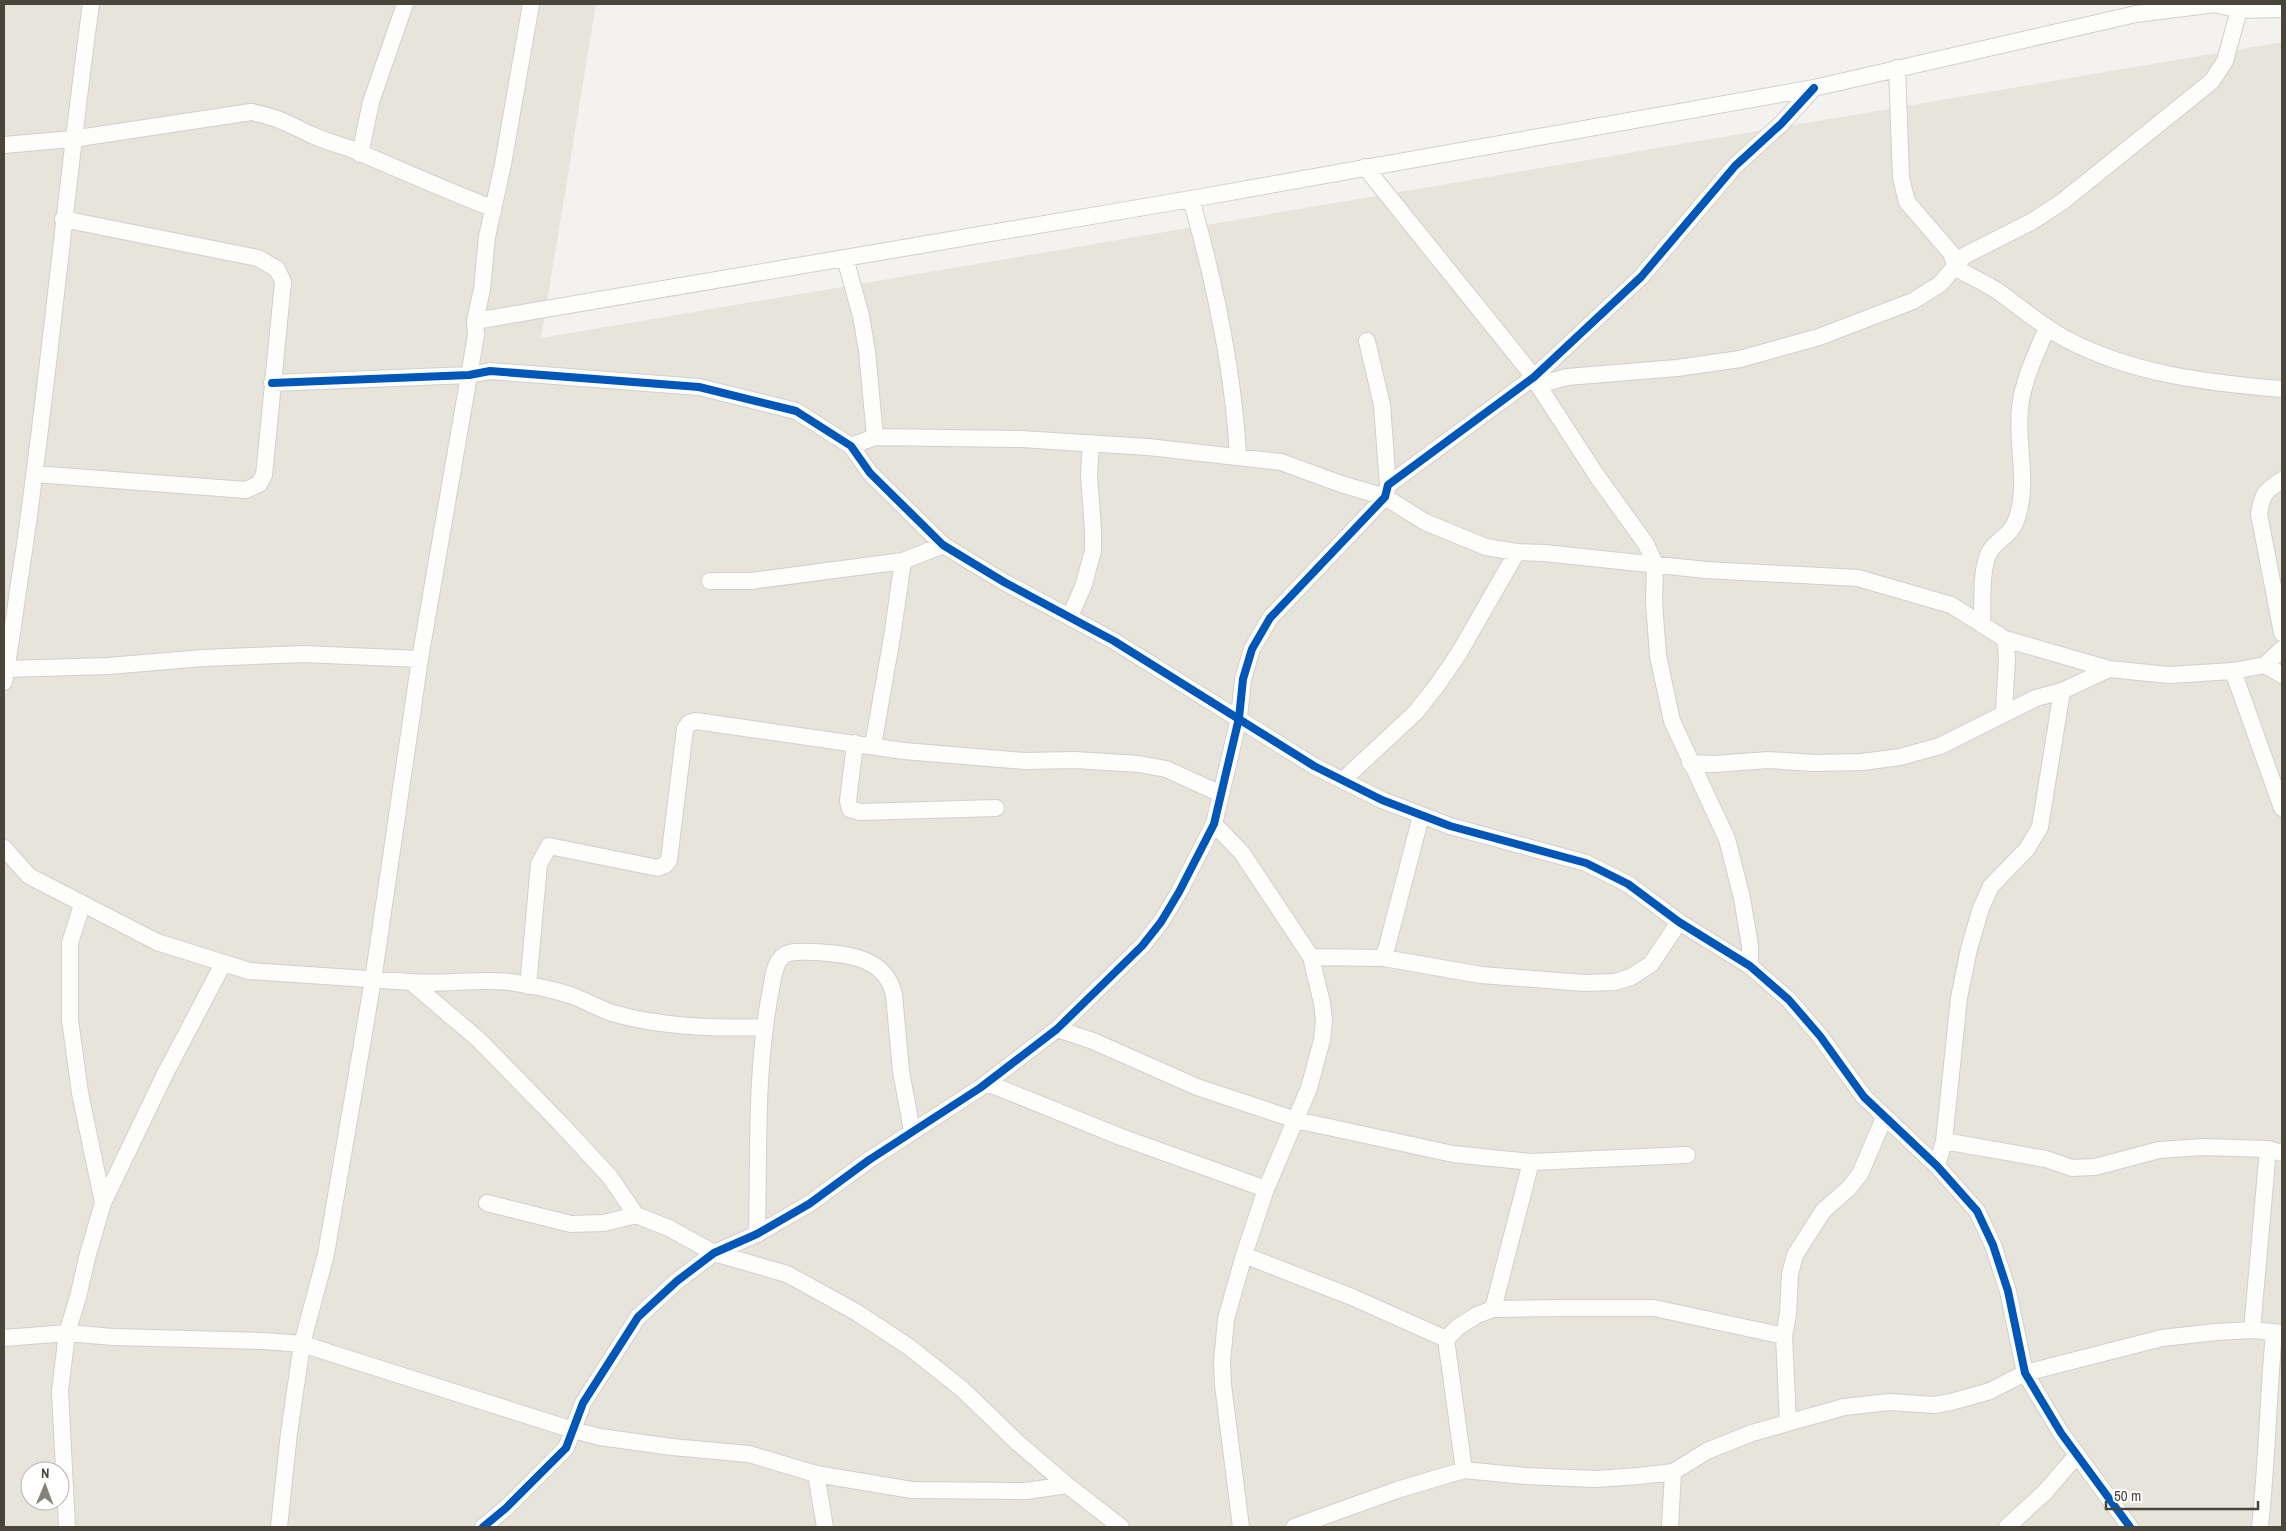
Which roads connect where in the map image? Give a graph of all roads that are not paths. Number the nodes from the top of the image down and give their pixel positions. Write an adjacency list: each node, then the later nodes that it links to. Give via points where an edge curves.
1 (91, 4): 8 (street)
2 (405, 4): 10 (street, via 371,102)
3 (530, 4): 13 (street, via 503,164)
4 (2282, 9): 5 (street)
5 (2239, 10): 6 (street, via 2216,4 2136,14); 16 (street, via 2226,61 2212,81 2062,202 2031,222 1964,256)
6 (1897, 68): 7 (street); 16 (street, via 1903,189 1908,202 1951,253)
7 (1814, 88): 11 (street); 21 (street, via 1735,166 1641,277)
8 (72, 139): 9 (street); 10 (street, via 251,112 286,121 311,135); 14 (street)
9 (4, 145)
10 (360, 154): 13 (street)
11 (1365, 168): 12 (street); 21 (street)
12 (1191, 200): 15 (street); 27 (street, via 1220,318)
13 (492, 208): 17 (street)
14 (63, 219): 22 (street, via 258,258 277,269 283,282); 28 (street, via 54,325)
15 (845, 258): 17 (street); 24 (street, via 867,351)
16 (1956, 268): 18 (street, via 1997,291); 21 (street, via 1940,284 1913,301 1819,337 1740,359)
17 (475, 321): 20 (street, via 476,335)
18 (2047, 328): 23 (street, via 2088,350 2135,366 2193,379); 37 (street, via 2025,383 2020,408 2022,480 2017,518 2009,534 1989,552 1984,569)
19 (1367, 340): 30 (street, via 1382,405)
20 (469, 375): 22 (street); 26 (street, via 490,371 699,388 796,411); 41 (street)
21 (1536, 381): 30 (street); 34 (street, via 1597,476 1646,544)
22 (272, 383): 28 (street, via 264,475 259,484 246,490)
23 (2282, 389)
24 (875, 437): 25 (street, via 1021,438); 26 (street)
25 (1091, 443): 27 (street); 36 (street, via 1092,551 1083,587)
26 (851, 446): 31 (street, via 870,473)
27 (1238, 455): 30 (street, via 1281,462 1341,484)
28 (35, 474): 45 (street)
29 (2282, 480): 38 (street, via 2262,496 2259,514)
30 (1387, 491): 32 (street, via 1425,522 1486,547); 49 (street, via 1270,618 1252,649 1242,679)
31 (943, 545): 33 (street); 36 (street, via 1004,582)
32 (1517, 552): 34 (street); 53 (street, via 1438,684 1416,712)
33 (903, 561): 35 (street, via 751,581); 51 (street)
34 (1655, 564): 37 (street, via 1858,578 1951,605); 52 (street, via 1658,656 1672,720)
35 (710, 581)
36 (1070, 616): 49 (street)
37 (1982, 625): 39 (street)
38 (2282, 633)
39 (2005, 639): 43 (street); 48 (street)
40 (2282, 649): 42 (street)
41 (420, 659): 45 (street, via 303,654 203,658); 66 (street)
42 (2264, 665): 44 (street); 46 (street)
43 (2108, 669): 44 (street, via 2169,675); 47 (street)
44 (2233, 671): 56 (street)
45 (5, 675)
46 (2282, 675)
47 (2062, 691): 48 (street, via 2036,698); 75 (street, via 2040,827 2028,849 1991,886 1969,949 1959,998)
48 (2004, 713): 52 (street, via 1940,746 1900,758 1862,762 1768,760)
49 (1238, 718): 53 (street); 54 (street)
50 (855, 743): 51 (street); 55 (street, via 848,801 850,809 860,812); 68 (street, via 696,721 689,723 685,728 669,860 665,865 658,868 549,846 540,864)
51 (873, 746): 54 (street, via 1025,761 1139,764 1166,769)
52 (1690, 763): 65 (street, via 1733,857 1750,946)
53 (1342, 780): 57 (street)
54 (1221, 794): 58 (street)
55 (996, 808)
56 (2282, 808)
57 (1421, 816): 61 (street, via 1488,838 1586,863 1628,884); 63 (street)
58 (1214, 824): 62 (street, via 1242,853); 70 (street, via 1161,922 1142,946)
59 (4, 848): 60 (street, via 30,876)
60 (82, 905): 64 (street, via 157,942); 81 (street, via 70,943 70,1020 80,1093)
61 (1679, 922): 63 (street, via 1651,964 1615,982 1481,975); 65 (street)
62 (1311, 957): 63 (street); 73 (street, via 1322,1003 1322,1040)
63 (1384, 958)
64 (224, 964): 66 (street, via 249,971); 81 (street, via 165,1074)
65 (1750, 966): 72 (street, via 1789,1000)
66 (373, 980): 67 (street); 94 (street, via 326,1254)
67 (411, 982): 68 (street, via 508,982); 83 (street, via 480,1040 610,1177)
68 (528, 986): 69 (street, via 569,995 612,1012 645,1020 681,1026)
69 (764, 1027): 74 (street, via 776,967 782,956 794,952 840,953 861,958 878,968 891,983); 84 (street, via 758,1121)
70 (1057, 1029): 71 (street); 73 (street, via 1093,1041 1197,1087)
71 (987, 1083): 74 (street); 80 (street, via 1121,1137)
72 (1884, 1118): 79 (street); 91 (street, via 1860,1174 1824,1211 1795,1254)
73 (1296, 1120): 78 (street, via 1453,1154); 80 (street)
74 (912, 1131): 84 (street, via 810,1204)
75 (1944, 1141): 76 (street, via 2046,1159 2072,1168 2095,1167 2159,1150 2203,1147); 79 (street)
76 (2275, 1151): 88 (street)
77 (1687, 1155): 78 (street)
78 (1531, 1162): 87 (street)
79 (1937, 1166): 95 (street, via 1977,1211 1993,1245 2008,1290)
80 (1266, 1189): 86 (street)
81 (103, 1203): 89 (street)
82 (487, 1203): 83 (street, via 571,1224 604,1223)
83 (636, 1215): 85 (street, via 669,1228)
84 (757, 1234): 85 (street)
85 (714, 1253): 97 (street, via 676,1281 638,1317 583,1403); 102 (street, via 787,1274 856,1312 909,1347 962,1390)
86 (1244, 1255): 93 (street, via 1352,1297); 108 (street, via 1226,1319 1222,1362)
87 (1494, 1309): 91 (street, via 1654,1308); 93 (street, via 1477,1315)
88 (2252, 1330): 90 (street); 95 (street, via 2162,1338)
89 (67, 1333): 92 (street); 94 (street); 103 (street, via 60,1391)
90 (2278, 1333): 113 (street, via 2267,1404)
91 (1784, 1336): 96 (street)
92 (4, 1338)
93 (1446, 1339): 99 (street)
94 (302, 1344): 97 (street); 104 (street)
95 (2025, 1373): 96 (street, via 1990,1390 1951,1402 1844,1406); 98 (street)
96 (1788, 1423): 100 (street, via 1707,1451)
97 (573, 1430): 101 (street, via 672,1447 749,1454); 105 (street, via 566,1448 506,1508)
98 (2077, 1455): 111 (street); 112 (street)
99 (1464, 1470): 100 (street, via 1595,1479); 109 (street, via 1396,1490)
100 (1673, 1472): 110 (street)
101 (816, 1474): 102 (street, via 912,1490 1026,1490); 106 (street)
102 (1067, 1485): 107 (street)
103 (67, 1527)
104 (279, 1527)
105 (482, 1527)
106 (825, 1527)
107 (1121, 1527)
108 (1241, 1527)
109 (1294, 1527)
110 (1670, 1527)
111 (2007, 1527)
112 (2130, 1527)
113 (2260, 1527)

